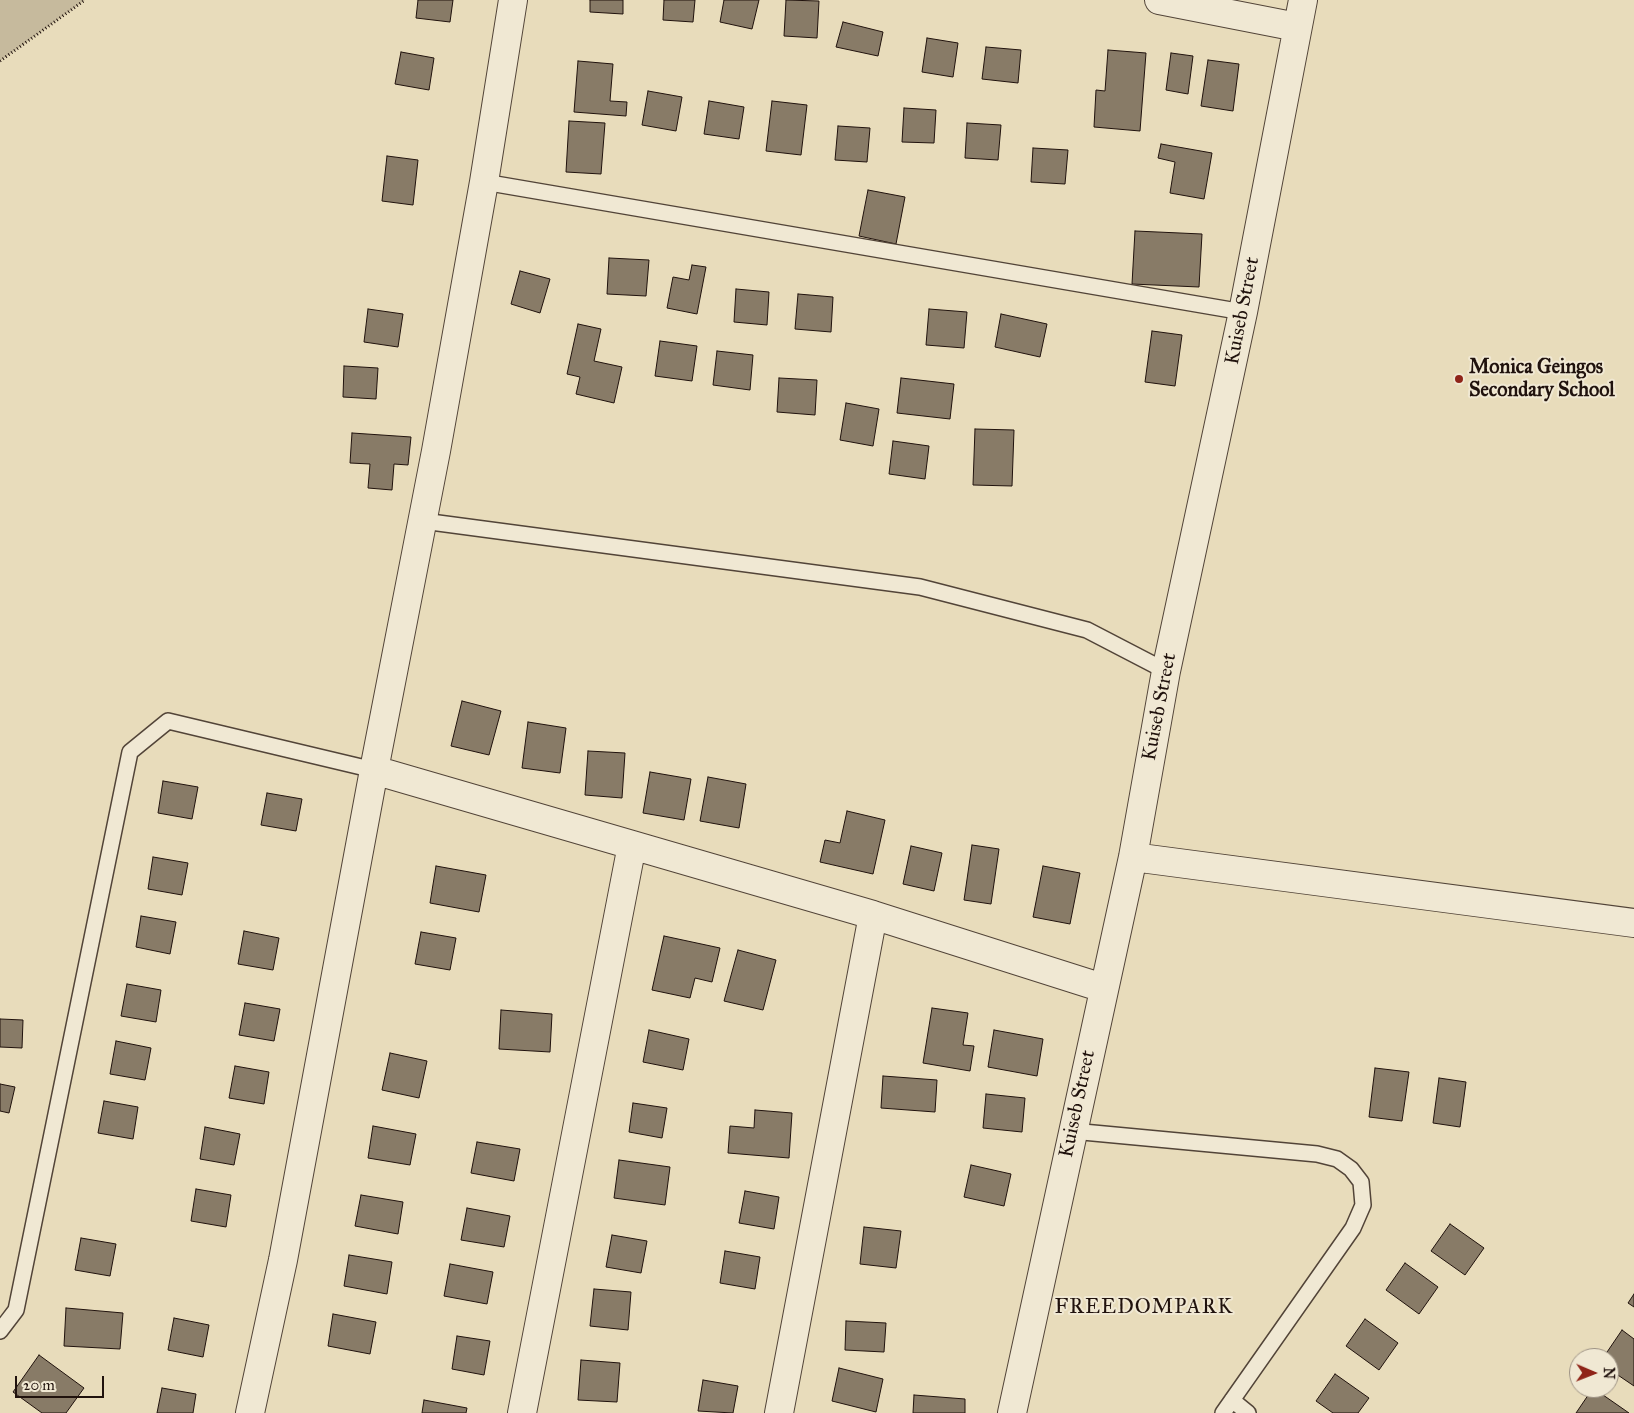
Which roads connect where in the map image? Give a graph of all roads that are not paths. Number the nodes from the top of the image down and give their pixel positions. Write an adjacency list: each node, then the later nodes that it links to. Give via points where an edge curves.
1 (512, 0): 5 (street)
2 (1159, 0): 4 (street)
3 (1303, 0): 4 (street, Kuiseb Street)
4 (1298, 26): 6 (street, Kuiseb Street)
5 (484, 182): 6 (lane); 7 (street)
6 (1243, 312): 8 (street, Kuiseb Street)
7 (423, 520): 8 (lane, via 920,587 1087,630); 9 (street)
8 (1166, 671): 11 (street, Kuiseb Street)
9 (374, 770): 10 (street); 16 (lane, via 168,721 130,752 16,1310); 18 (street, via 283,1260)
10 (632, 845): 12 (street); 19 (street)
11 (1133, 857): 13 (street); 14 (street, Kuiseb Street)
12 (873, 915): 14 (street); 20 (street)
13 (1634, 923)
14 (1104, 988): 15 (street, Kuiseb Street)
15 (1072, 1131): 17 (lane, via 1317,1154 1337,1159 1361,1182 1363,1205 1353,1228); 21 (street, Kuiseb Street)
16 (0, 1331)
17 (1232, 1400): 22 (lane); 23 (lane)
18 (250, 1413)
19 (522, 1413)
20 (780, 1413)
21 (1012, 1413)
22 (1223, 1413)
23 (1248, 1413)

